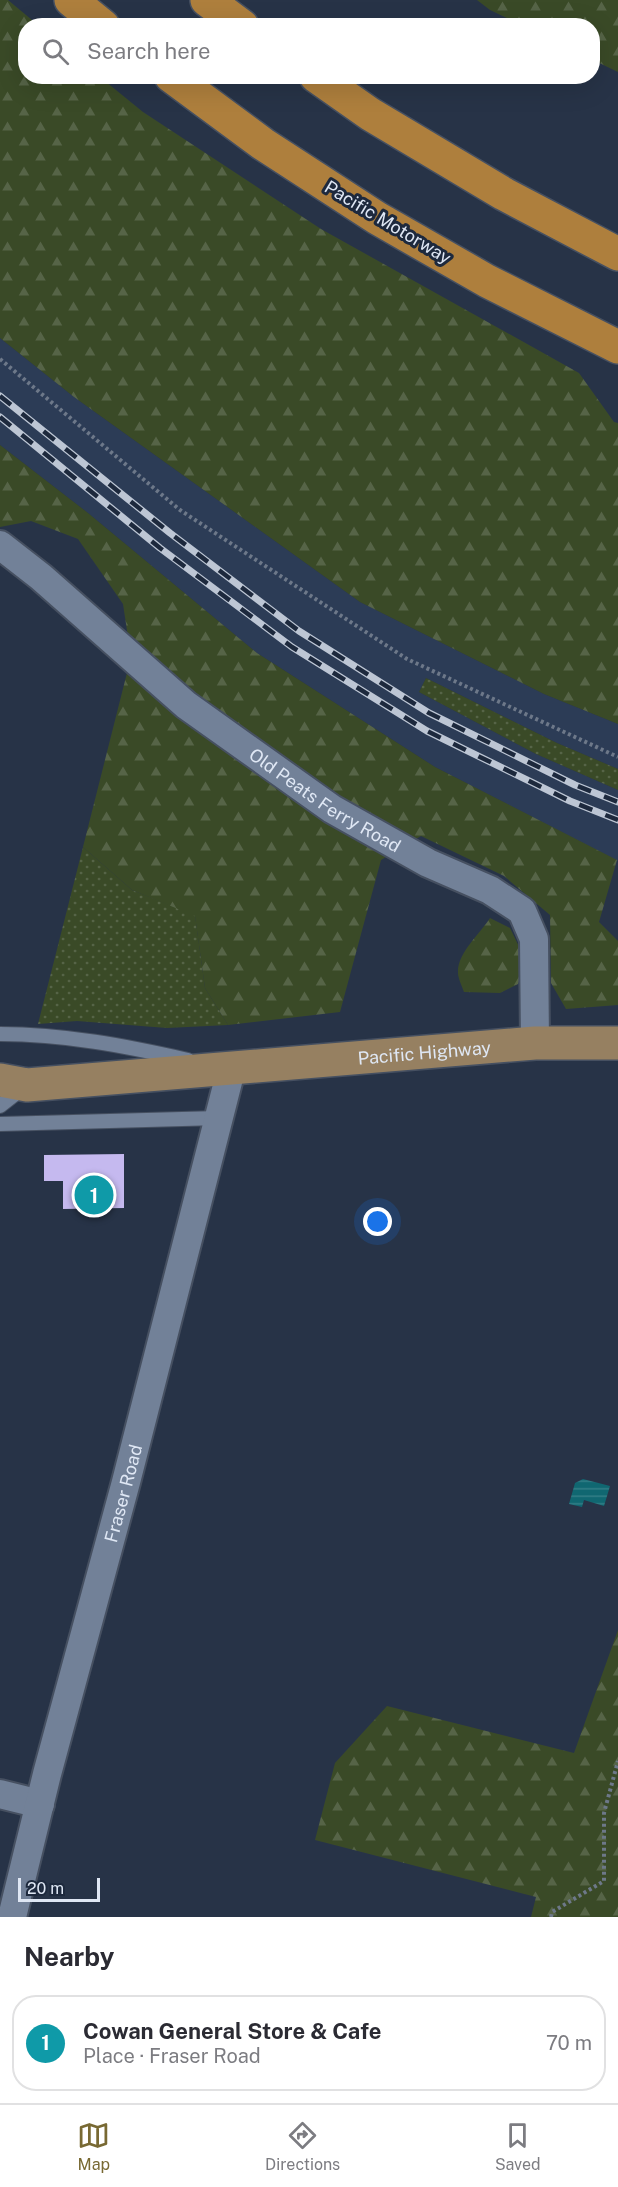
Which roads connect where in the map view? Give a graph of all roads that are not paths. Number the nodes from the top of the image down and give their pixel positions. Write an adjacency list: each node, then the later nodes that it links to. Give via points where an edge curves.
1 (71, 0): 3 (highway)
2 (207, 0): 4 (highway)
3 (93, 18)
4 (231, 18)
5 (182, 84): 8 (highway, Pacific Motorway, via 263,144 377,218 487,281)
6 (327, 84): 7 (highway, via 504,194)
7 (618, 254)
8 (618, 347)
9 (0, 545): 12 (street, Old Peats Ferry Road, via 47,569 186,705 332,809 428,863 490,890 522,911 534,939)
10 (0, 1034): 13 (lane, Pacific Highway, via 109,1043)
11 (618, 1042): 12 (main road, Pacific Highway)
12 (535, 1043): 13 (main road, Pacific Highway)
13 (231, 1070): 14 (main road, Pacific Highway); 16 (street, Fraser Road)
14 (14, 1082): 15 (lane, Pacific Highway)
15 (0, 1106)
16 (219, 1118): 17 (lane); 19 (street, Fraser Road)
17 (0, 1124)
18 (0, 1794): 19 (street)
19 (40, 1804): 20 (street, Fraser Road)
20 (12, 1917)

